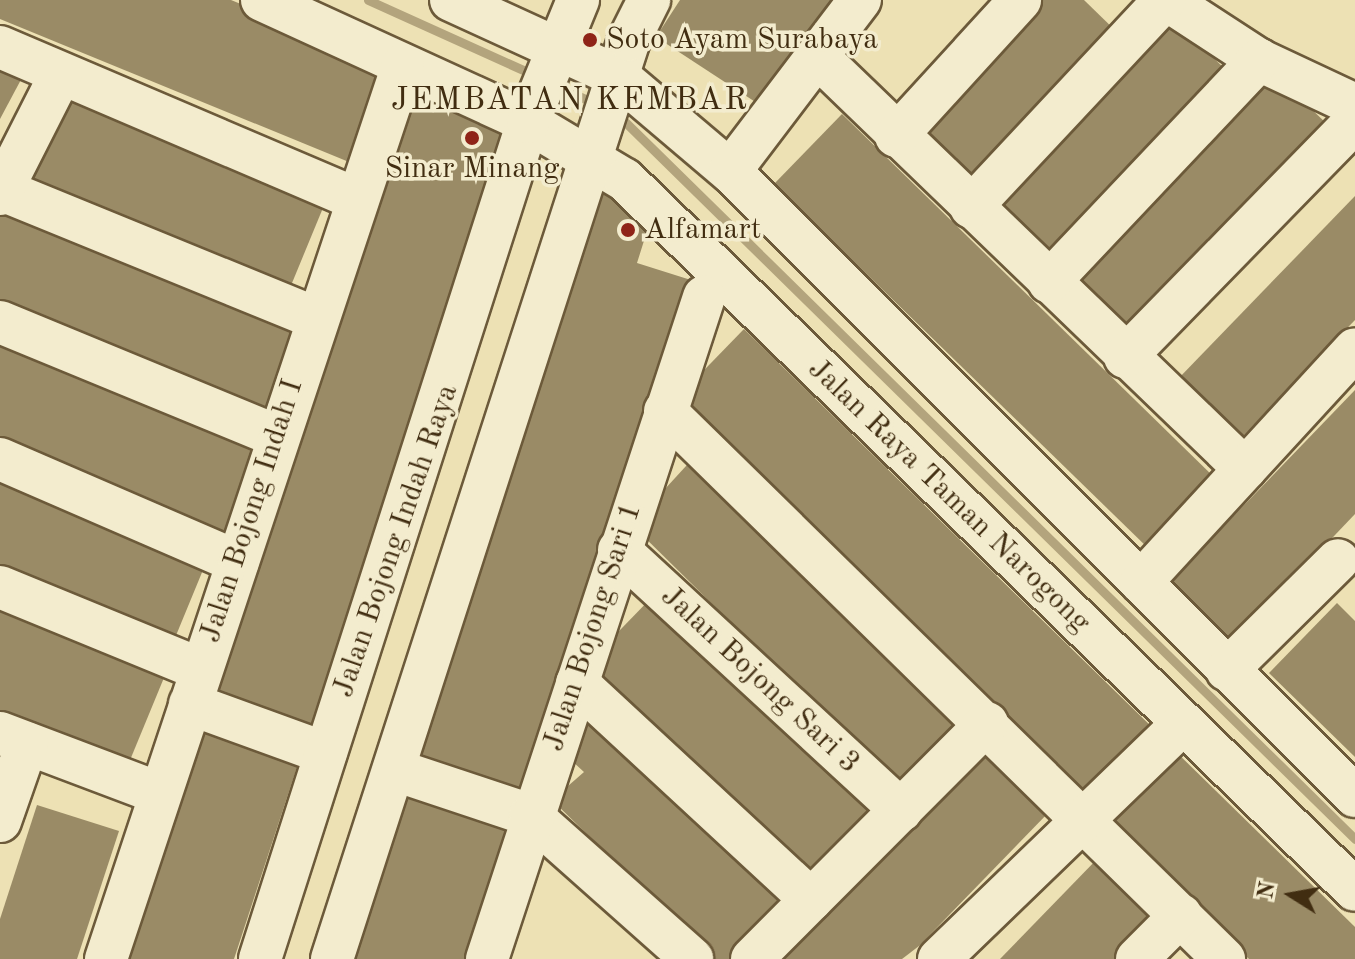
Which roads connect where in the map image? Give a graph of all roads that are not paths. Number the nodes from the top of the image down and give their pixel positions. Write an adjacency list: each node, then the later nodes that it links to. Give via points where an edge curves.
1 (262, 0): 11 (street)
2 (451, 0): 13 (street)
3 (578, 0): 13 (street, Jalan Bojong Indah Raya)
4 (649, 0): 15 (street)
5 (860, 0): 9 (street)
6 (1020, 0): 17 (street)
7 (1166, 0): 10 (street); 21 (street)
8 (0, 47): 12 (street)
9 (819, 58): 17 (street); 18 (street)
10 (1259, 60): 14 (street); 22 (street)
11 (403, 65): 13 (street); 20 (street, Jalan Bojong Indah I)
12 (61, 74): 19 (street); 20 (street)
13 (541, 84): 15 (street); 15 (street, Jalan Raya Taman Narogong); 43 (street, Jalan Bojong Indah Raya)
14 (1355, 105)
15 (607, 118): 18 (street, Jalan Raya Taman Narogong); 41 (street, Jalan Raya Taman Narogong, via 675,225); 44 (street)
16 (1355, 121): 27 (street)
17 (896, 136): 21 (street)
18 (730, 171): 35 (street, Jalan Raya Taman Narogong)
19 (1, 192): 24 (street)
20 (356, 199): 24 (street, Jalan Bojong Indah I)
21 (971, 207): 22 (street)
22 (1049, 282): 27 (street)
23 (704, 297): 28 (street, Jalan Bojong Sari 1)
24 (316, 318): 29 (street, Jalan Bojong Indah I)
25 (0, 322): 29 (street)
26 (1355, 349): 31 (street)
27 (1125, 357): 31 (street)
28 (665, 411): 32 (street, Jalan Bojong Sari 1); 40 (street)
29 (276, 436): 34 (street, Jalan Bojong Indah I)
30 (0, 459): 34 (street)
31 (1245, 469): 35 (street)
32 (619, 550): 38 (street, Jalan Bojong Sari 1); 47 (street, Jalan Bojong Sari 3)
33 (1349, 560): 37 (street)
34 (238, 562): 39 (street, Jalan Bojong Indah I)
35 (1141, 582): 37 (street, Jalan Raya Taman Narogong)
36 (0, 587): 39 (street)
37 (1227, 670): 46 (street, Jalan Raya Taman Narogong)
38 (577, 683): 48 (street, Jalan Bojong Sari 1); 52 (street)
39 (195, 686): 43 (street); 45 (street, Jalan Bojong Indah I)
40 (987, 723): 47 (street); 49 (street)
41 (1183, 723): 49 (street); 51 (street, Jalan Raya Taman Narogong)
42 (13, 739): 45 (street); 50 (street)
43 (325, 753): 55 (street, Jalan Bojong Indah Raya)
44 (395, 770): 48 (street); 56 (street)
45 (159, 793): 54 (street, Jalan Bojong Indah I)
46 (1355, 796)
47 (901, 810): 52 (street)
48 (530, 815): 57 (street, Jalan Bojong Sari 1); 58 (street)
49 (1078, 820): 53 (street); 60 (street)
50 (0, 821)
51 (1355, 890)
52 (811, 900): 59 (street)
53 (1181, 915): 61 (street); 62 (street)
54 (106, 959)
55 (260, 959)
56 (332, 959)
57 (487, 959)
58 (692, 959)
59 (752, 959)
60 (939, 959)
61 (1137, 959)
62 (1224, 959)

